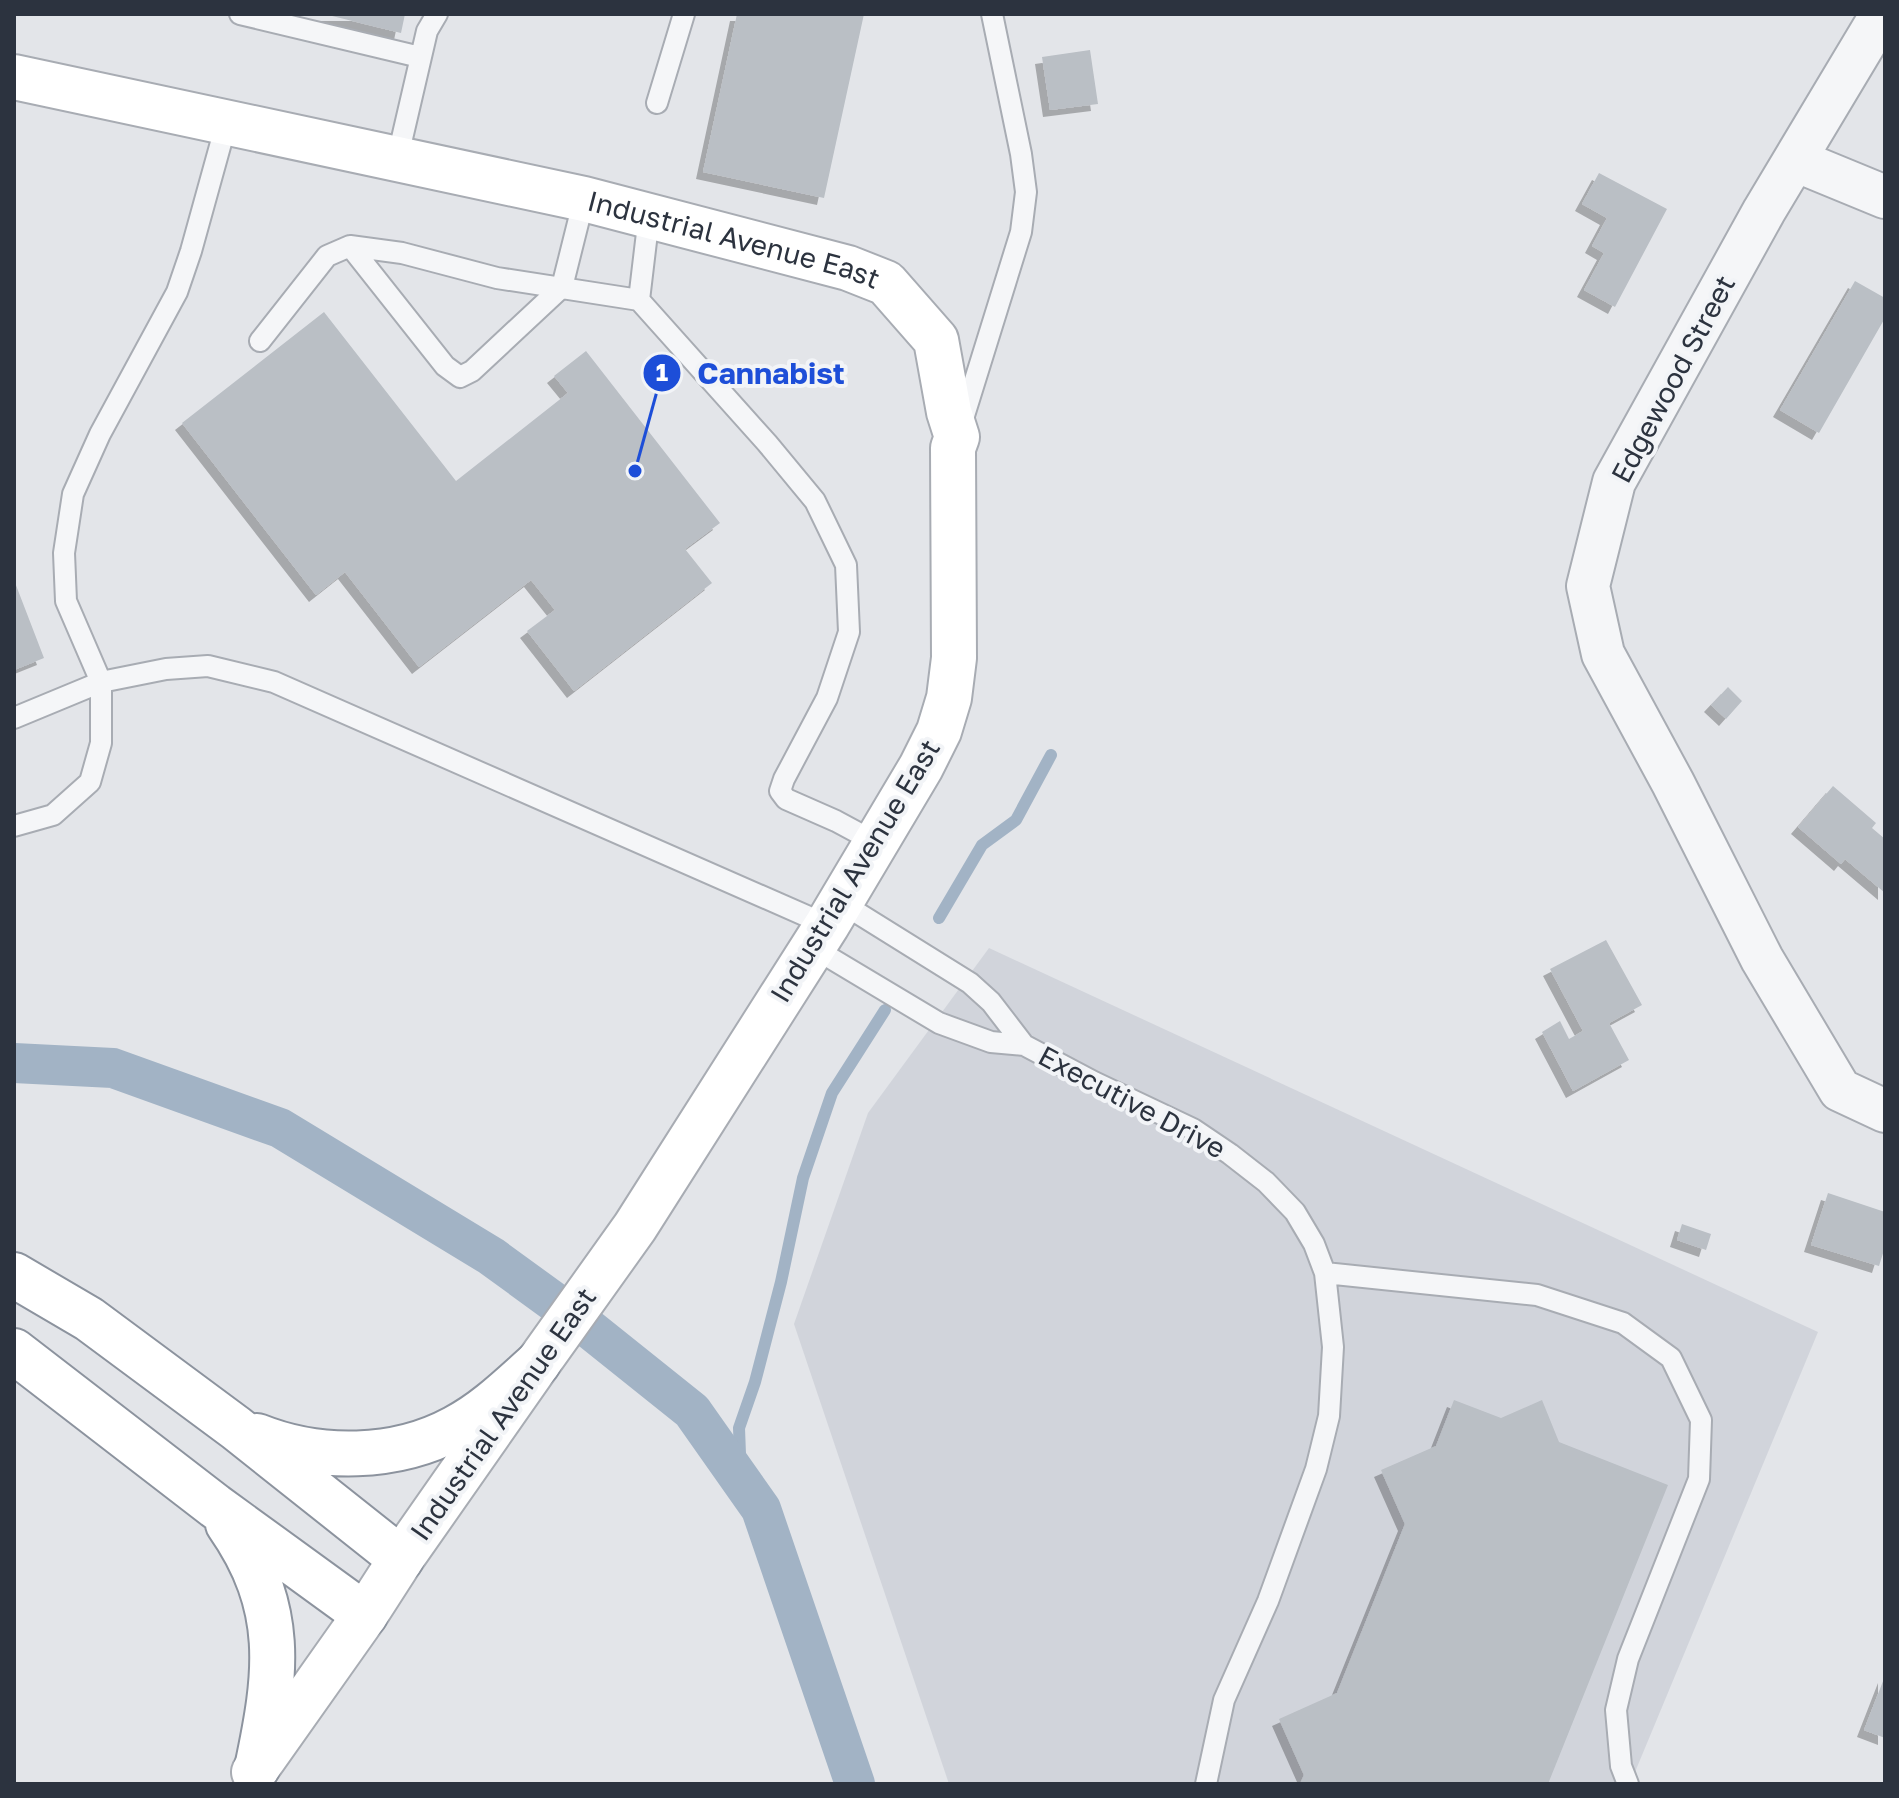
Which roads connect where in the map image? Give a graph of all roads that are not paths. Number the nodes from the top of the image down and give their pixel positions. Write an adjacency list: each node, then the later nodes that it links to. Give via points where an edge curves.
1 (240, 14): 6 (lane)
2 (437, 14): 6 (lane)
3 (684, 14): 8 (lane)
4 (992, 14): 19 (lane, via 1026,192 1021,232)
5 (1882, 14): 11 (street, Edgewood Street)
6 (420, 57): 10 (lane)
7 (14, 77): 9 (main road, Industrial Avenue East)
8 (657, 103)
9 (227, 121): 10 (main road, Industrial Avenue East); 20 (lane, via 177,292 73,494 64,553 66,601)
10 (397, 160): 13 (main road, Industrial Avenue East)
11 (1795, 160): 12 (street); 26 (street, Edgewood Street, via 1614,482 1588,586 1603,654 1774,978 1840,1090)
12 (1885, 197)
13 (584, 199): 14 (main road, Industrial Avenue East); 16 (lane)
14 (649, 216): 17 (lane); 19 (main road, Industrial Avenue East, via 848,268 886,283 936,340)
15 (350, 246): 16 (lane); 16 (lane, via 445,366 460,377); 18 (lane, via 327,256)
16 (562, 287): 17 (lane)
17 (639, 300): 23 (lane, via 815,501 846,565 849,632 827,698 780,791 786,799)
18 (260, 341)
19 (957, 437): 23 (main road, Industrial Avenue East, via 949,698 921,767)
20 (101, 682): 21 (lane); 22 (lane, via 101,743 90,782 53,815); 24 (lane, via 208,666 274,682)
21 (14, 718)
22 (14, 826)
23 (875, 842): 24 (main road, Industrial Avenue East)
24 (826, 924): 25 (lane, Executive Drive, via 970,983); 25 (lane, Executive Drive, via 939,1023 991,1042); 30 (main road, Industrial Avenue East, via 635,1227)
25 (1024, 1045): 27 (lane, Executive Drive, via 1193,1129 1230,1154 1295,1212)
26 (1885, 1111)
27 (1325, 1273): 36 (lane, Executive Drive, via 1333,1347 1329,1416 1316,1469 1268,1601 1224,1700); 37 (lane, via 1537,1295 1623,1323 1671,1358 1701,1420 1699,1479 1628,1659 1616,1710 1621,1766)
28 (14, 1275): 31 (main road, via 89,1319)
29 (14, 1351): 32 (main road)
30 (538, 1363): 31 (main road, via 456,1428 379,1452 310,1451); 33 (main road, Industrial Avenue East)
31 (236, 1428): 33 (main road)
32 (215, 1506): 34 (main road); 35 (main road, via 245,1548 268,1608 273,1678)
33 (401, 1559): 34 (main road, Industrial Avenue East)
34 (365, 1615): 35 (main road, Industrial Avenue East)
35 (251, 1776)
36 (1206, 1784)
37 (1628, 1784)

